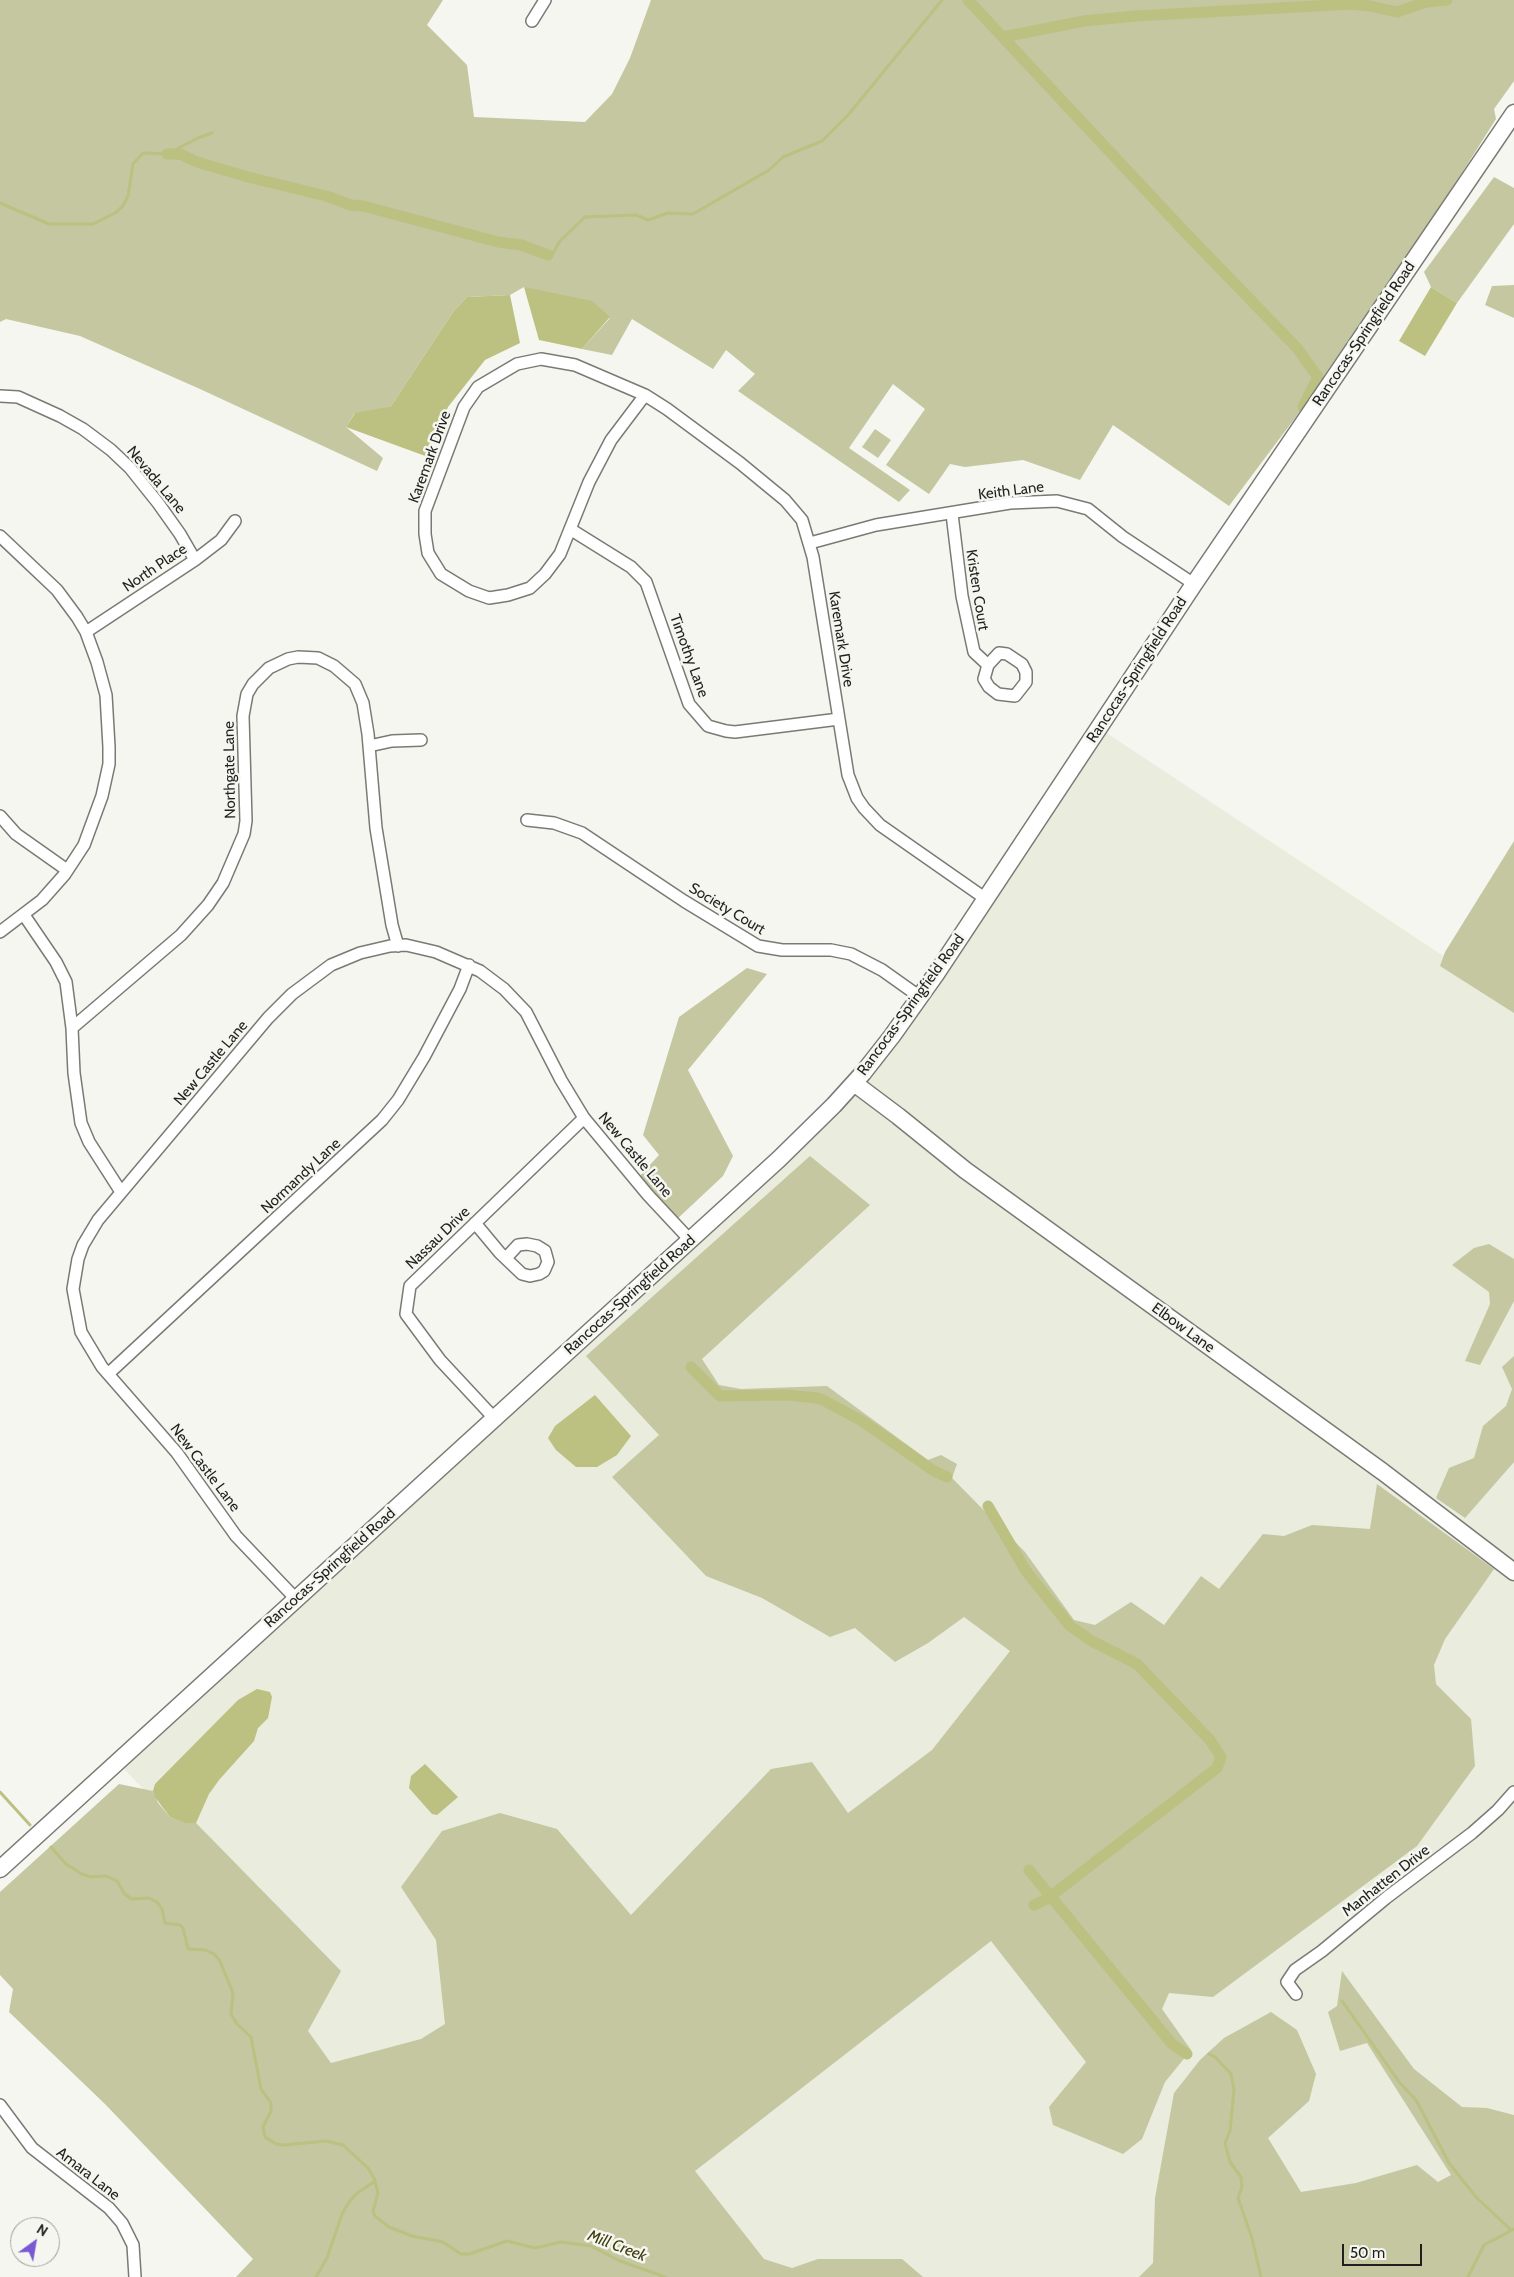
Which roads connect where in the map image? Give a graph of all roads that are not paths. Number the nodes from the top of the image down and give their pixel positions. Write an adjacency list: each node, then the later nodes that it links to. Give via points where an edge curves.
1 (546, 0): 2 (street)
2 (532, 21)
3 (1514, 113): 12 (main road, Rancocas-Springfield Road)
4 (645, 395): 8 (street, Karemark Drive, via 611,440 588,482); 8 (street, Karemark Drive, via 575,365 541,359 517,364 478,387 464,407 425,510 428,553 441,574 469,591 489,598 508,596 530,588 545,574 560,554); 10 (street, Karemark Drive, via 779,495 802,520)
5 (0, 396): 11 (street, Nevada Lane, via 18,397 60,416 111,450 158,503)
6 (952, 514): 10 (street, Keith Lane, via 876,524); 12 (street, Keith Lane, via 1033,501 1068,503 1088,509 1122,537); 14 (street, Kristen Court, via 969,634 974,652)
7 (235, 521): 11 (street, North Place, via 221,540)
8 (570, 530): 15 (street, Timothy Lane, via 631,567 646,582 689,704 708,726 736,732)
9 (0, 536): 13 (street, via 57,590)
10 (810, 543): 15 (street, Karemark Drive)
11 (195, 560): 13 (street, North Place)
12 (1194, 584): 21 (main road, Rancocas-Springfield Road)
13 (86, 632): 20 (street, via 106,695 109,764 98,813 84,845)
14 (988, 664)
15 (839, 719): 21 (street, Karemark Drive, via 848,775 864,808 880,825)
16 (421, 740): 17 (street)
17 (369, 746): 24 (street, Northgate Lane, via 376,828); 27 (street, Northgate Lane, via 365,713 355,684 334,666 318,658 298,657 278,663 260,676 247,694 243,716 247,808 244,834 223,883 181,935)
18 (0, 816): 20 (street, via 16,834)
19 (527, 820): 26 (street, Society Court, via 554,823 582,833 758,946 851,954 882,970)
20 (67, 870): 22 (street, via 42,900)
21 (986, 899): 26 (main road, Rancocas-Springfield Road)
22 (24, 915): 23 (street); 27 (street, via 62,972)
23 (0, 932)
24 (398, 946): 25 (street, New Castle Lane, via 436,952); 30 (street, New Castle Lane, via 375,948 345,959 317,974 292,994)
25 (469, 965): 29 (street, New Castle Lane, via 504,989 526,1012); 34 (street, Normandy Lane, via 424,1057 382,1120)
26 (920, 997): 28 (main road, Rancocas-Springfield Road)
27 (72, 1028): 30 (street, via 81,1123 89,1142)
28 (854, 1083): 32 (main road, Rancocas-Springfield Road, via 779,1159); 36 (main road, Elbow Lane, via 965,1170 1383,1472)
29 (584, 1118): 31 (street, Nassau Drive); 32 (street, New Castle Lane)
30 (121, 1192): 34 (street, New Castle Lane, via 83,1245 73,1289 81,1332)
31 (475, 1223): 33 (street); 35 (street, Nassau Drive, via 410,1286 406,1314 440,1360)
32 (690, 1240): 35 (main road, Rancocas-Springfield Road)
33 (506, 1258)
34 (108, 1374): 37 (street, New Castle Lane, via 177,1453 236,1536)
35 (494, 1418): 37 (main road, Rancocas-Springfield Road)
36 (1514, 1572)
37 (296, 1599): 39 (main road, Rancocas-Springfield Road)
38 (1514, 1792): 40 (street, Manhatten Drive, via 1472,1833 1294,1970 1287,1982)
39 (0, 1869)
40 (1296, 1994)
41 (0, 2105): 42 (street, Amara Lane, via 32,2148 109,2208 122,2223 133,2245)
42 (135, 2277)

